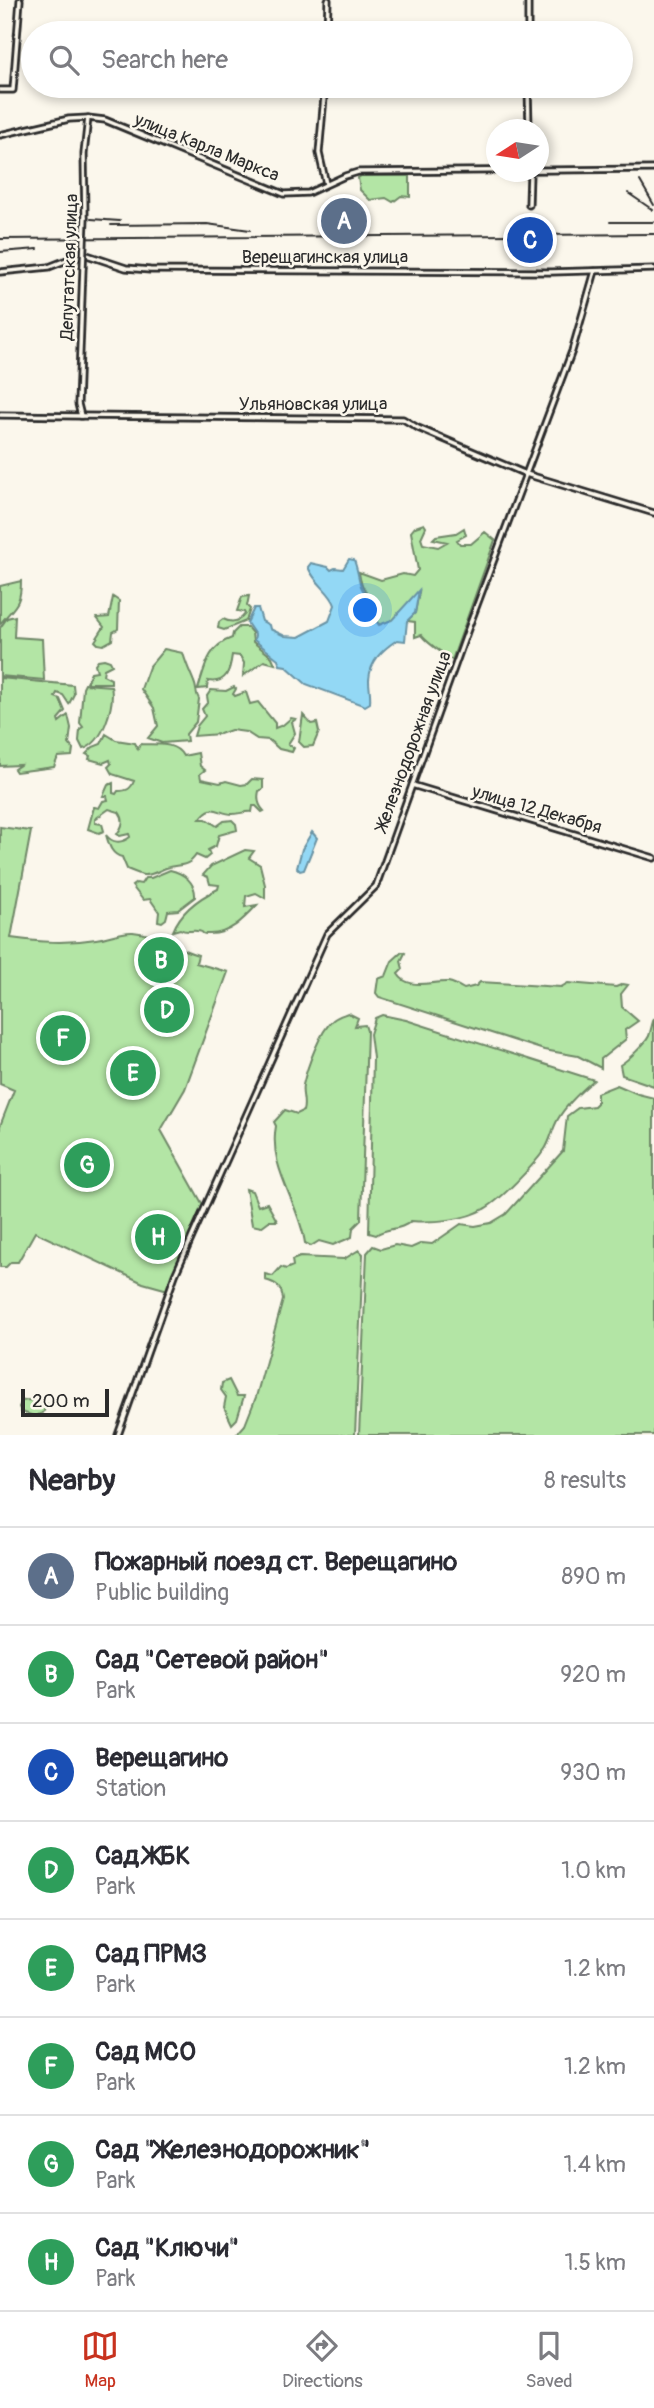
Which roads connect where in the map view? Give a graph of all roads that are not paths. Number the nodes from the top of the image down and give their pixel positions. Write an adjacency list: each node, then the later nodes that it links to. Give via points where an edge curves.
1 (20, 0): 6 (street, via 13,90)
2 (328, 0): 4 (street)
3 (528, 0): 5 (street)
4 (327, 21)
5 (528, 21)
6 (0, 90)
7 (324, 98): 16 (street, via 320,157)
8 (528, 98): 10 (street)
9 (88, 118): 11 (street, улица Карла Маркса); 16 (street, улица Карла Маркса, via 105,120 279,192 300,195); 22 (street, Депутатская улица, bridge)
10 (529, 119)
11 (0, 135)
12 (654, 169): 14 (street, улица Карла Маркса)
13 (486, 172): 16 (street, улица Карла Маркса, via 365,172)
14 (549, 172)
15 (530, 182): 17 (street)
16 (326, 184)
17 (529, 205)
18 (654, 269): 19 (street, Верещагинская улица)
19 (595, 271): 20 (street, Верещагинская улица, via 150,270 126,268 87,255 48,267); 23 (street, Железнодорожная улица, via 572,351)
20 (0, 272)
21 (0, 415): 22 (street, Ульяновская улица)
22 (81, 416): 23 (street, Ульяновская улица, via 403,419)
23 (526, 474): 24 (street, Ульяновская улица); 25 (street, Железнодорожная улица)
24 (654, 513)
25 (412, 785): 26 (street, улица 12 Декабря); 27 (street, Железнодорожная улица, via 376,886 327,933 175,1275)
26 (654, 858)
27 (118, 1435)

